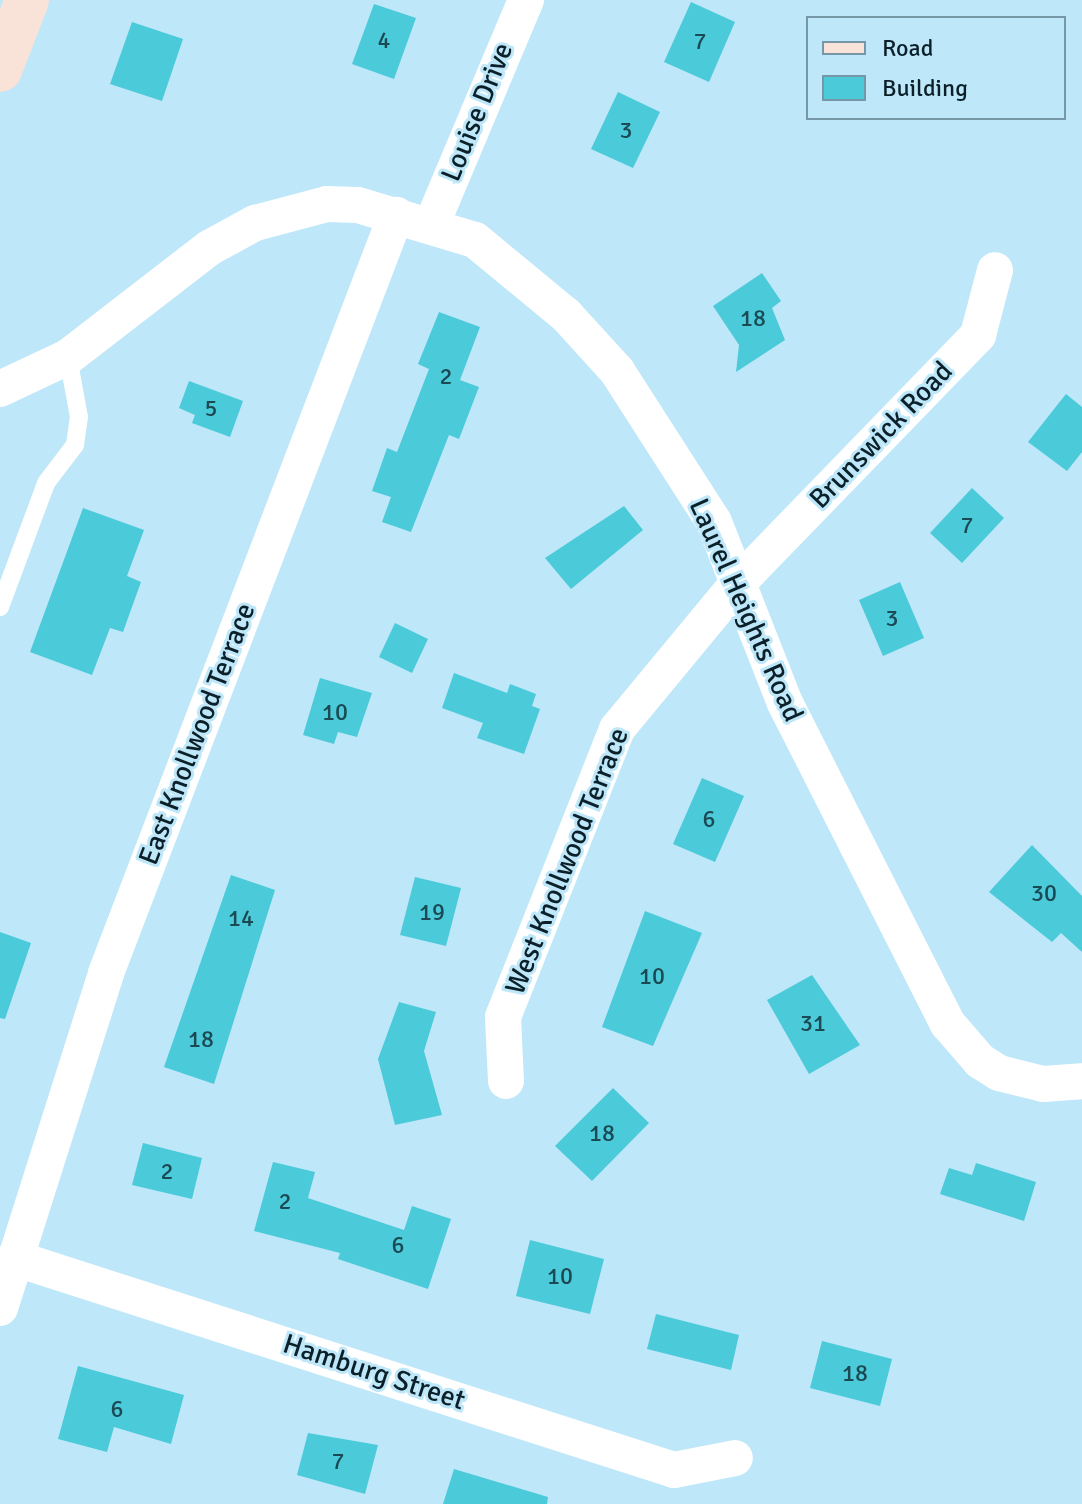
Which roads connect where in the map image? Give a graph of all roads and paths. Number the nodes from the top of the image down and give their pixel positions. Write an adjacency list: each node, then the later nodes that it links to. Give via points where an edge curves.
1 (27, 0): 3 (main road)
2 (526, 0): 5 (street, Louise Drive)
3 (0, 70)
4 (396, 215): 5 (street, Laurel Heights Road); 7 (street, Laurel Heights Road, via 327,204 255,223 209,248); 13 (street, East Knollwood Terrace, via 106,973)
5 (431, 226): 9 (street, Laurel Heights Road, via 475,240 566,315 617,371 714,522)
6 (995, 270): 9 (street, Brunswick Road, via 978,335)
7 (68, 357): 8 (street, Laurel Heights Road); 10 (lane, via 79,417 75,445 46,483)
8 (0, 389)
9 (737, 584): 11 (street, West Knollwood Terrace, via 617,729 503,1017); 12 (street, Laurel Heights Road, via 785,703 948,1024 980,1061 999,1073 1043,1084)
10 (0, 607)
11 (506, 1081)
12 (1082, 1081)
13 (14, 1258): 14 (street, East Knollwood Terrace); 15 (street, Hamburg Street, via 674,1470)
14 (0, 1308)
15 (735, 1458)

